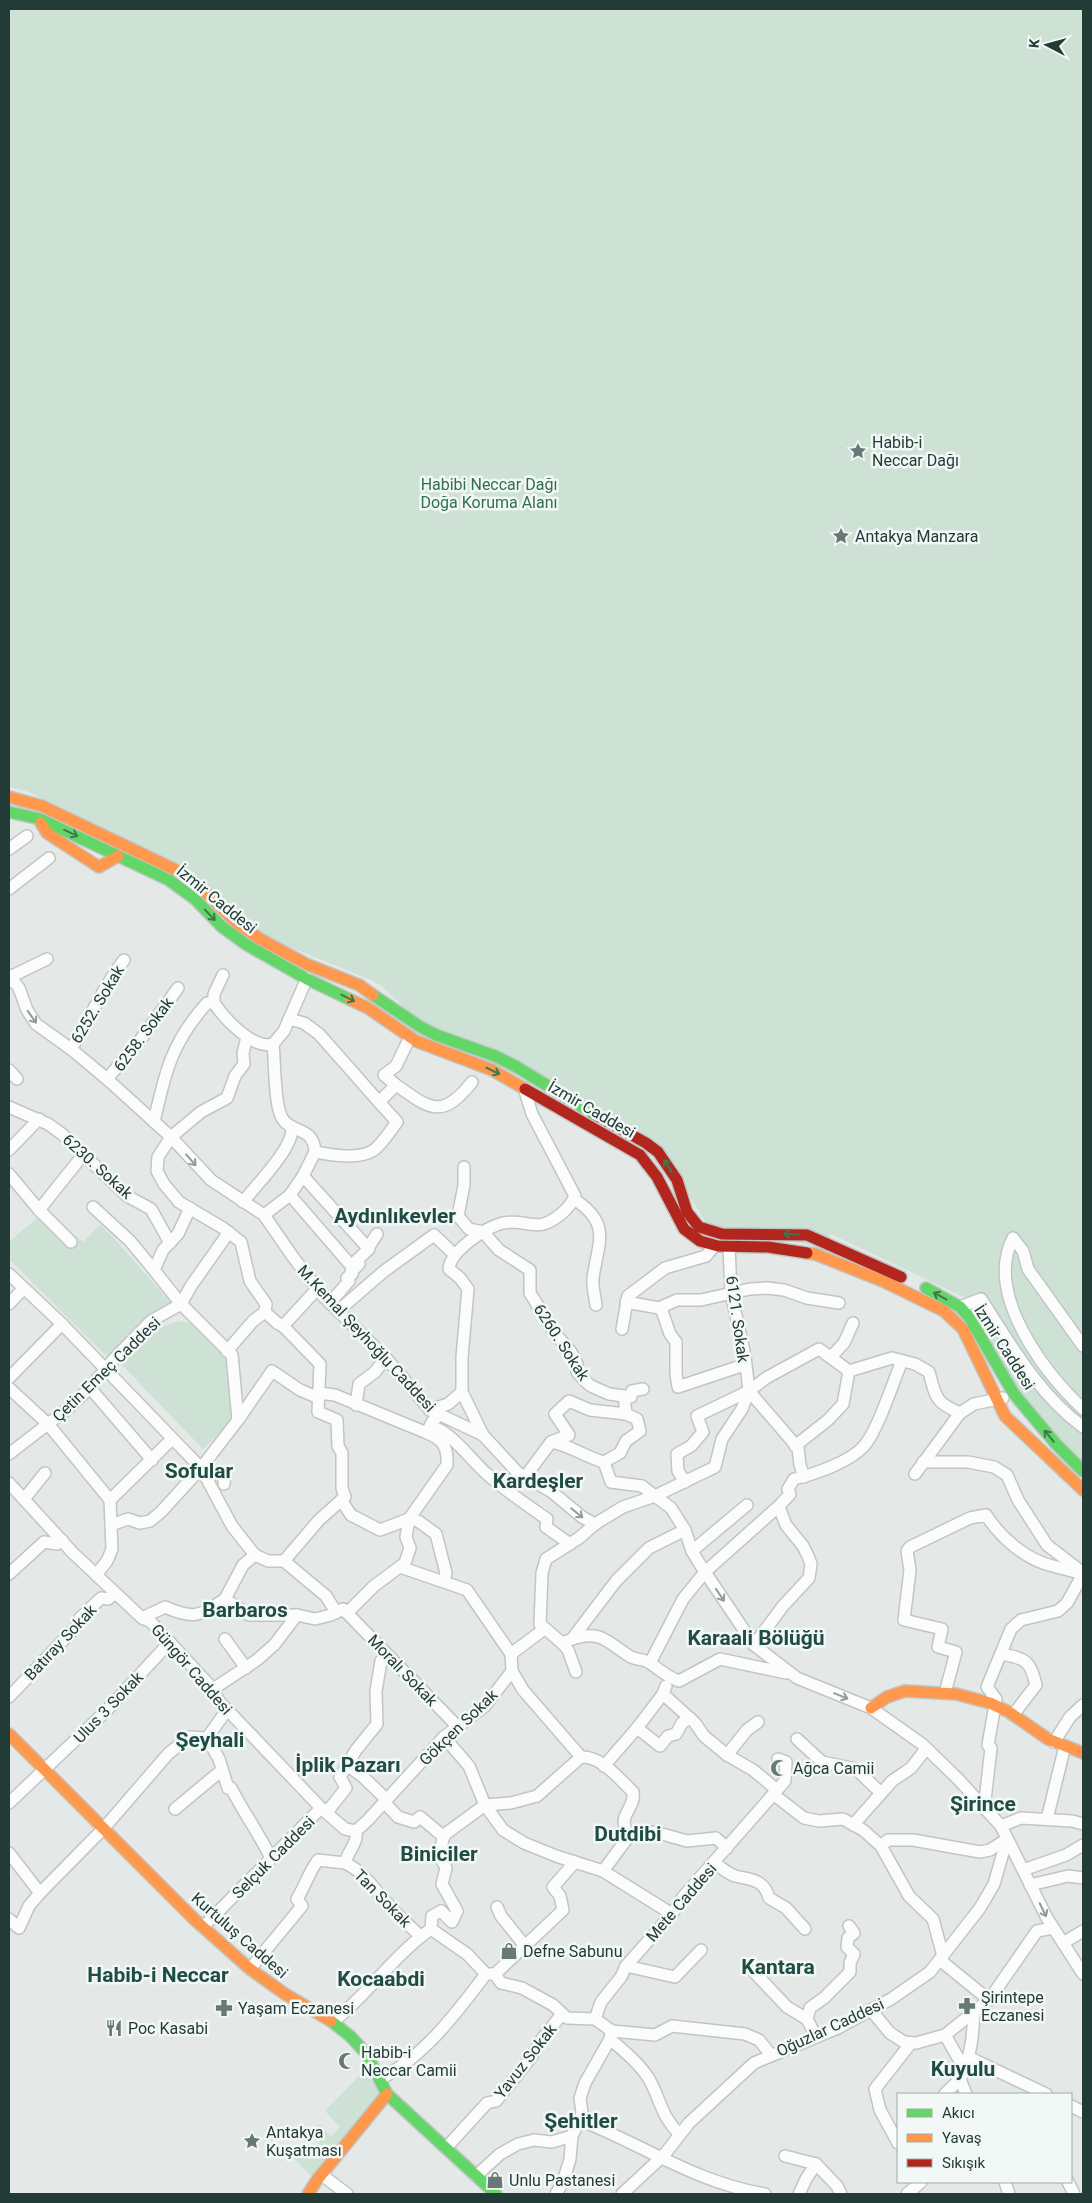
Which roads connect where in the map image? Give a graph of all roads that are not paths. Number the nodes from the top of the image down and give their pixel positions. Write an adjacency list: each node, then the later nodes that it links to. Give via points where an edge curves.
1 (9, 797): 65 (street, İzmir Caddesi, one-way to 1, via 807,1235 722,1234 699,1227 687,1212 670,1168 646,1143 515,1066 436,1036 358,985 306,964 260,939 238,924 200,886 176,870 42,806)
2 (9, 812): 3 (street, İzmir Caddesi)
3 (37, 819): 6 (street, İzmir Caddesi, one-way to 6); 6 (street, via 47,833 99,866)
4 (27, 836): 5 (street)
5 (9, 849)
6 (118, 856): 13 (street, İzmir Caddesi, one-way to 13, via 178,885 242,941)
7 (49, 858): 8 (street)
8 (9, 889)
9 (46, 959): 12 (street)
10 (124, 960): 20 (street, 6252. Sokak, via 102,990 86,1026)
11 (223, 976): 15 (street, via 214,994)
12 (9, 978): 20 (street, M.Kemal Şeyhoğlu Caddesi, one-way to 20, via 19,988 33,1021)
13 (307, 978): 16 (street); 18 (street, İzmir Caddesi, one-way to 18, via 368,1008)
14 (178, 988): 21 (street, 6258. Sokak)
15 (214, 1003): 17 (street); 28 (street, via 207,1003 179,1040 168,1063)
16 (289, 1019): 19 (street); 25 (street, via 319,1034)
17 (247, 1037): 19 (street, via 262,1045); 30 (street, via 244,1064 235,1076 227,1098 196,1116)
18 (410, 1037): 23 (street, via 396,1066 384,1074); 24 (street, İzmir Caddesi, one-way to 24, via 492,1070)
19 (273, 1044): 29 (street, via 279,1110 283,1120)
20 (71, 1049): 21 (street, M.Kemal Şeyhoğlu Caddesi)
21 (107, 1079): 28 (street, M.Kemal Şeyhoğlu Caddesi)
22 (472, 1082): 23 (street, via 456,1101 436,1108 423,1104)
23 (396, 1085): 25 (street)
24 (524, 1088): 38 (street, via 532,1114 575,1193); 49 (street, İzmir Caddesi, via 640,1155 657,1177 684,1230 700,1241)
25 (379, 1102): 32 (street, via 397,1122 376,1148 351,1155)
26 (9, 1107): 27 (street, 6230. Sokak)
27 (39, 1120): 31 (street); 33 (street, 6230. Sokak, via 58,1130)
28 (154, 1122): 30 (street, M.Kemal Şeyhoğlu Caddesi)
29 (292, 1127): 32 (street, via 312,1139); 39 (street, via 291,1137 277,1160)
30 (171, 1137): 39 (street, M.Kemal Şeyhoğlu Caddesi, one-way to 39, via 206,1176); 41 (street, via 158,1157 157,1171 179,1202)
31 (9, 1150)
32 (315, 1152): 36 (street)
33 (83, 1155): 42 (street); 48 (street, 6230. Sokak, via 127,1196 152,1209)
34 (464, 1167): 45 (street, via 458,1216 469,1229)
35 (9, 1174): 42 (street)
36 (303, 1176): 37 (street); 51 (street)
37 (290, 1196): 43 (street); 53 (street)
38 (574, 1199): 45 (street, via 547,1224 503,1223); 63 (street, via 592,1213 601,1236 592,1280)
39 (243, 1202): 43 (street, M.Kemal Şeyhoğlu Caddesi)
40 (93, 1207): 54 (street, via 130,1241)
41 (190, 1208): 44 (street); 48 (street)
42 (39, 1210): 47 (street)
43 (264, 1216): 57 (street, M.Kemal Şeyhoğlu Caddesi)
44 (229, 1232): 62 (street); 67 (street, via 241,1242 250,1281 266,1304)
45 (483, 1232): 52 (street); 88 (street, 6260. Sokak, via 498,1250 530,1270 530,1293 554,1332 571,1352 577,1372 591,1386)
46 (377, 1234): 51 (street)
47 (71, 1242)
48 (170, 1243): 54 (street)
49 (715, 1245): 50 (street, İzmir Caddesi); 59 (street, via 706,1256 665,1268 628,1296)
50 (729, 1246): 58 (street, 6121. Sokak); 89 (street, İzmir Caddesi, via 768,1247 815,1254 927,1301 955,1319 963,1329)
51 (368, 1248): 53 (street, via 356,1261 359,1264)
52 (455, 1255): 64 (street, via 434,1235); 85 (street, via 449,1269 468,1289)
53 (354, 1269): 64 (street)
54 (154, 1270): 62 (street)
55 (9, 1274): 56 (street)
56 (23, 1288): 61 (street); 69 (street)
57 (318, 1288): 64 (street, M.Kemal Şeyhoğlu Caddesi); 70 (street)
58 (731, 1293): 60 (street, via 767,1288); 66 (street, via 701,1300 677,1300); 77 (street, 6121. Sokak)
59 (626, 1302): 66 (street); 71 (street)
60 (839, 1302)
61 (9, 1304)
62 (181, 1304): 73 (street); 78 (street, Çetin Emeç Caddesi, via 151,1321)
63 (596, 1305)
64 (334, 1307): 75 (street, M.Kemal Şeyhoğlu Caddesi)
65 (960, 1307): 87 (street, İzmir Caddesi, via 977,1328); 97 (street, via 981,1299 1038,1385)
66 (660, 1308): 77 (street, via 676,1342 678,1387)
67 (265, 1312): 70 (street); 73 (street)
68 (853, 1323): 74 (street, via 844,1343)
69 (62, 1324): 78 (street); 80 (street)
70 (283, 1326): 86 (street, via 320,1364)
71 (622, 1329)
72 (1083, 1346): 91 (street, via 1028,1269 1023,1251 1013,1238 1006,1250 1008,1294 1020,1328 1047,1368)
73 (227, 1350): 95 (street, via 232,1355)
74 (831, 1357): 79 (street); 84 (street, via 820,1349 766,1378)
75 (386, 1358): 90 (street, via 359,1384); 92 (street, M.Kemal Şeyhoğlu Caddesi)
76 (902, 1361): 79 (street, via 892,1358); 93 (street, via 929,1372 935,1395 942,1405); 112 (street, via 864,1446 854,1456)
77 (744, 1365): 84 (street, 6121. Sokak)
78 (105, 1369): 82 (street, Çetin Emeç Caddesi); 100 (street)
79 (849, 1371): 102 (street, via 843,1404)
80 (9, 1378)
81 (9, 1388): 96 (street)
82 (90, 1388): 96 (street, Çetin Emeç Caddesi); 104 (street)
83 (643, 1389): 88 (street, via 632,1391 632,1397)
84 (749, 1391): 102 (street); 113 (street, via 742,1409 722,1439 715,1467); 113 (street, via 697,1416 703,1432 691,1446 677,1454 678,1471)
85 (462, 1392): 92 (street); 99 (street)
86 (318, 1393): 90 (street, via 335,1395); 95 (street, via 314,1396 300,1390 272,1371); 120 (street, via 318,1412 337,1420 345,1497)
87 (1014, 1394): 89 (street); 108 (street, İzmir Caddesi, one-way to 87)
88 (624, 1396): 94 (street)
89 (997, 1400): 93 (street, via 974,1404); 116 (street, İzmir Caddesi, via 1005,1416)
90 (356, 1405): 98 (street)
91 (1083, 1409)
92 (435, 1412): 98 (street); 99 (street, M.Kemal Şeyhoğlu Caddesi)
93 (960, 1413): 106 (street)
94 (626, 1414): 101 (street, via 590,1410 569,1401 555,1414 568,1435); 105 (street, via 637,1419 640,1431 626,1441 620,1453)
95 (238, 1420): 107 (street)
96 (48, 1424): 103 (street, Çetin Emeç Caddesi); 119 (street)
97 (1083, 1427)
98 (428, 1433): 123 (street, via 444,1443 447,1465); 128 (street, via 438,1429 447,1433 488,1476 547,1519 546,1527)
99 (483, 1435): 111 (street, M.Kemal Şeyhoğlu Caddesi)
100 (172, 1439): 104 (street); 107 (street)
101 (551, 1442): 105 (street, via 564,1444); 111 (street)
102 (795, 1446): 112 (street)
103 (9, 1454)
104 (152, 1460): 119 (street)
105 (604, 1462): 117 (street, via 611,1482 642,1486)
106 (923, 1462): 110 (street); 135 (street, via 968,1462 994,1467 1007,1475 1022,1507 1047,1544)
107 (201, 1468): 115 (street, via 224,1476); 124 (street, via 150,1520 140,1523 128,1519); 130 (street, via 232,1526)
108 (1083, 1471)
109 (45, 1473): 118 (street)
110 (915, 1474)
111 (525, 1477): 125 (street, M.Kemal Şeyhoğlu Caddesi, one-way to 125, via 552,1492)
112 (804, 1477): 122 (street, via 794,1479 788,1489 790,1494)
113 (685, 1482): 117 (street)
114 (9, 1483): 118 (street, Güngör Caddesi)
115 (224, 1484)
116 (1083, 1490)
117 (655, 1496): 125 (street, via 623,1507); 126 (street, via 672,1508)
118 (24, 1499): 127 (street, Güngör Caddesi)
119 (110, 1500): 124 (street)
120 (341, 1500): 123 (street, via 352,1515 380,1530); 131 (street)
121 (747, 1505): 129 (street)
122 (779, 1507): 133 (street); 147 (street, via 786,1525 803,1546 811,1564 809,1578)
123 (409, 1519): 132 (street, via 406,1537 410,1548 405,1563); 137 (street, via 418,1521 436,1534 446,1572)
124 (111, 1524): 136 (street, via 112,1549)
125 (595, 1524): 128 (street)
126 (685, 1530): 129 (street); 145 (street, via 649,1548 616,1581)
127 (62, 1540): 134 (street, via 57,1544 44,1542); 136 (street, Güngör Caddesi)
128 (570, 1544): 143 (street, via 546,1559 542,1573)
129 (692, 1551): 133 (street)
130 (255, 1555): 131 (street, via 268,1561); 139 (street, via 243,1565)
131 (284, 1561): 140 (street, Moralı Sokak)
132 (400, 1567): 137 (street); 140 (street)
133 (705, 1572): 147 (street, one-way to 147); 151 (street, via 683,1599)
134 (9, 1574)
135 (1083, 1574): 149 (street, via 1058,1611 1021,1620 1010,1629); 158 (street, via 1052,1566 1016,1548 994,1528 986,1515 970,1518 910,1547 907,1551 910,1570 904,1620 942,1629 938,1647 956,1652)
136 (96, 1575): 138 (street, Güngör Caddesi)
137 (444, 1581): 148 (street, via 467,1590)
138 (114, 1594): 142 (street, Güngör Caddesi); 160 (street, Batıray Sokak, via 108,1599 101,1598 80,1618 76,1627)
139 (225, 1599): 141 (street, via 249,1615); 142 (street, via 200,1615 178,1613 165,1607)
140 (342, 1612): 141 (street, via 315,1619); 150 (street, Moralı Sokak)
141 (297, 1615): 152 (street, via 274,1645)
142 (142, 1618): 146 (street, Güngör Caddesi, via 150,1621)
143 (540, 1624): 145 (street); 148 (street, via 542,1630)
144 (225, 1639): 152 (street)
145 (567, 1640): 151 (street, via 585,1634 602,1637 633,1658); 154 (street)
146 (170, 1642): 157 (street, Güngör Caddesi); 182 (street, Ulus 3 Sokak, via 106,1711)
147 (754, 1645): 156 (street)
148 (511, 1654): 153 (street)
149 (1002, 1654): 161 (street, via 987,1687 996,1699); 165 (street, via 1021,1658 1031,1666 1036,1685)
150 (388, 1656): 168 (street, Moralı Sokak); 180 (street, via 380,1661 376,1691 377,1724)
151 (650, 1663): 155 (street)
152 (246, 1668): 157 (street)
153 (512, 1671): 168 (street, Gökçen Sokak, via 485,1706); 178 (street, via 523,1690)
154 (576, 1672)
155 (669, 1678): 156 (street, via 679,1682 720,1659 780,1671); 159 (street)
156 (796, 1678): 163 (street, one-way to 163)
157 (213, 1689): 164 (street, Güngör Caddesi)
158 (945, 1693): 161 (street); 163 (street, via 905,1691 887,1696)
159 (663, 1694): 166 (street); 169 (street)
160 (9, 1697)
161 (993, 1705): 165 (street); 190 (street)
162 (1083, 1705): 174 (street, via 1070,1717)
163 (872, 1708): 175 (street)
164 (227, 1710): 171 (street); 191 (street, Güngör Caddesi)
165 (1013, 1715): 174 (street)
166 (690, 1718): 169 (street, via 660,1746); 177 (street, via 704,1736)
167 (758, 1722): 177 (street, via 746,1730)
168 (458, 1728): 172 (street, Gökçen Sokak)
169 (637, 1728): 181 (street)
170 (9, 1734): 182 (street, Kurtuluş Caddesi)
171 (207, 1738): 183 (street); 196 (street, via 189,1737 168,1754)
172 (444, 1738): 186 (street, Gökçen Sokak); 188 (street, via 470,1766)
173 (797, 1738): 185 (street, via 822,1762 856,1769)
174 (1060, 1744): 176 (street); 192 (street)
175 (926, 1749): 185 (street, via 911,1768); 190 (street, via 958,1778)
176 (1083, 1753)
177 (727, 1755): 184 (street, via 753,1770)
178 (581, 1756): 181 (street, via 591,1756); 188 (street, via 537,1796)
179 (778, 1759): 184 (street, Mete Caddesi, via 786,1762 785,1781)
180 (347, 1765): 186 (street); 191 (street, Selçuk Caddesi, via 340,1777 346,1788)
181 (604, 1766): 198 (street, via 633,1792 634,1798 624,1818)
182 (44, 1770): 187 (street, Ulus 3 Sokak); 196 (street, Kurtuluş Caddesi)
183 (222, 1770): 189 (street); 205 (street, via 228,1788 258,1830)
184 (775, 1792): 194 (street, via 804,1818 818,1821 843,1819); 203 (street, Mete Caddesi)
185 (881, 1793): 194 (street)
186 (385, 1800): 197 (street, Gökçen Sokak); 199 (street, via 398,1816 414,1822 420,1817)
187 (9, 1803)
188 (485, 1805): 199 (street); 206 (street, via 503,1830 524,1843)
189 (175, 1809)
190 (984, 1809): 195 (street)
191 (324, 1810): 197 (street, Güngör Caddesi, via 345,1829); 205 (street, Selçuk Caddesi)
192 (1047, 1819): 193 (street); 195 (street, via 1021,1818)
193 (1083, 1823)
194 (853, 1824): 202 (street)
195 (1001, 1826): 200 (street)
196 (104, 1828): 213 (street); 218 (street, Kurtuluş Caddesi)
197 (356, 1830): 207 (street, via 354,1847 348,1852)
198 (629, 1836): 203 (street, via 655,1832 687,1841 716,1838); 210 (street)
199 (444, 1837): 220 (street, via 439,1856 446,1868 442,1884 457,1911 452,1922 441,1911 432,1916)
200 (1007, 1839): 202 (street, via 990,1850 980,1852 913,1840 888,1840); 209 (street); 227 (street, Oğuzlar Caddesi, via 994,1884 974,1917)
201 (1083, 1845): 209 (street, via 1066,1855)
202 (881, 1846): 227 (street, via 909,1896 933,1919)
203 (727, 1848): 208 (street, Mete Caddesi)
204 (9, 1853): 213 (street)
205 (271, 1858): 218 (street, Selçuk Caddesi)
206 (575, 1862): 210 (street); 225 (street, via 554,1887 563,1910)
207 (345, 1863): 223 (street, Tan Sokak, via 365,1878); 229 (street, via 318,1860 297,1899 302,1906)
208 (715, 1863): 215 (street, Mete Caddesi, via 683,1897); 221 (street, via 727,1872 759,1881 767,1889 769,1898 786,1908)
209 (1023, 1870): 212 (street)
210 (604, 1871): 215 (street)
211 (1083, 1878): 212 (street, via 1068,1876)
212 (1030, 1885): 219 (street, one-way to 219)
213 (40, 1892): 216 (street, via 19,1928)
214 (497, 1907): 225 (street)
215 (672, 1914): 228 (street, Mete Caddesi)
216 (9, 1919)
217 (849, 1926): 238 (street, via 854,1933 848,1938 847,1947 854,1954 850,1972 810,2008)
218 (203, 1927): 229 (street, Kurtuluş Caddesi)
219 (1053, 1928): 224 (street); 233 (street, via 1037,1930 1029,1939)
220 (431, 1929): 223 (street); 231 (street)
221 (805, 1929)
222 (1083, 1931): 224 (street)
223 (420, 1936): 239 (street, via 356,2004)
224 (1063, 1943): 232 (street)
225 (525, 1946): 231 (street)
226 (701, 1950): 228 (street, via 674,1977)
227 (942, 1958): 233 (street); 234 (street, Oğuzlar Caddesi, via 930,1972)
228 (626, 1966): 237 (street, Mete Caddesi, via 601,2002)
229 (250, 1969): 239 (street, Kurtuluş Caddesi)
230 (754, 1972): 238 (street, via 787,2007)
231 (491, 1974): 236 (street, via 501,1983 522,1988 553,2005); 247 (street, via 406,2063)
232 (1083, 1974)
233 (989, 2000): 235 (street)
234 (871, 2010): 242 (street, Oğuzlar Caddesi); 243 (street, via 894,2037)
235 (974, 2012): 241 (street); 245 (street, via 973,2040)
236 (562, 2014): 237 (street, via 567,2018); 256 (street, Yavuz Sokak, via 496,2101 487,2103)
237 (595, 2019): 240 (street)
238 (807, 2019): 242 (street)
239 (333, 2022): 247 (street, Kurtuluş Caddesi, via 366,2053)
240 (611, 2035): 244 (street, via 655,2035 672,2026 746,2034 759,2040); 252 (street, via 585,2083 580,2098); 253 (street, via 649,2079 668,2122)
241 (946, 2035): 243 (street); 246 (street)
242 (816, 2037): 244 (street, Oğuzlar Caddesi)
243 (911, 2043): 255 (street, via 875,2089 880,2110)
244 (771, 2055): 253 (street, Oğuzlar Caddesi, via 754,2063)
245 (968, 2057): 246 (street); 250 (street)
246 (962, 2074): 248 (street); 249 (street)
247 (380, 2079): 251 (street, Kurtuluş Caddesi)
248 (946, 2093)
249 (966, 2093)
250 (1044, 2093)
251 (387, 2094): 256 (street, Kurtuluş Caddesi); 260 (street)
252 (580, 2120): 254 (street); 258 (street)
253 (679, 2134): 258 (street, Oğuzlar Caddesi)
254 (572, 2136): 261 (street, via 552,2142 534,2140 518,2144 500,2154); 266 (street, via 570,2159)
255 (897, 2139)
256 (446, 2148): 261 (street, Kurtuluş Caddesi)
257 (785, 2156): 259 (street)
258 (660, 2158): 267 (street, Oğuzlar Caddesi); 268 (street, via 723,2185)
259 (816, 2164): 269 (street); 270 (street)
260 (322, 2175): 263 (street); 264 (street)
261 (476, 2176): 265 (street, Kurtuluş Caddesi)
262 (920, 2183): 271 (street)
263 (308, 2194)
264 (347, 2194)
265 (496, 2194)
266 (556, 2194)
267 (622, 2194)
268 (765, 2194)
269 (800, 2194)
270 (841, 2194)
271 (907, 2194)

